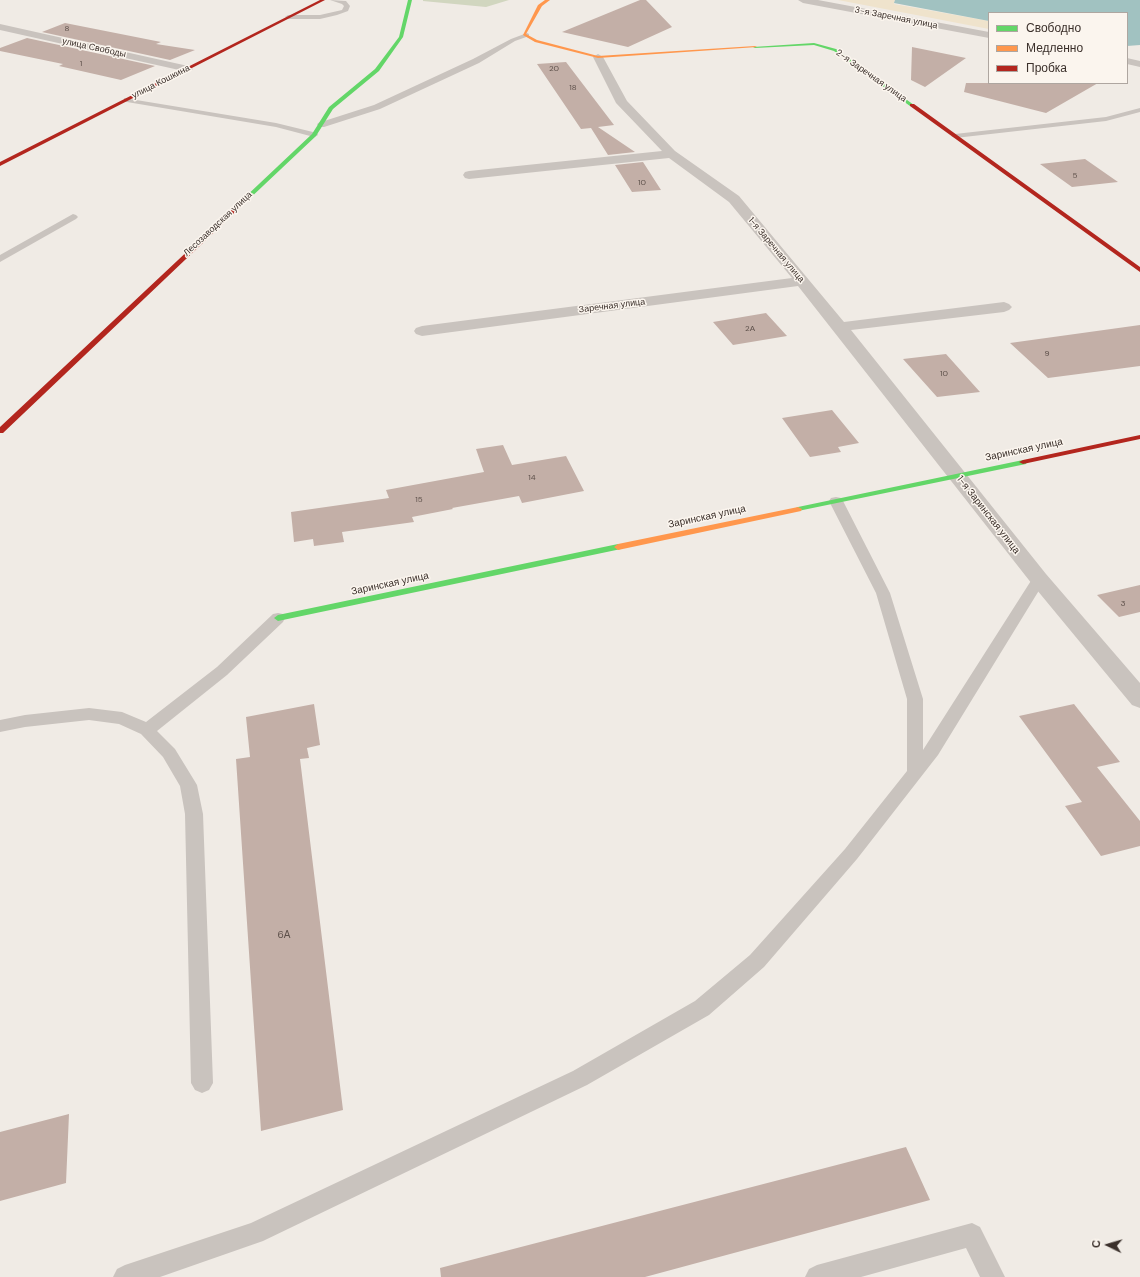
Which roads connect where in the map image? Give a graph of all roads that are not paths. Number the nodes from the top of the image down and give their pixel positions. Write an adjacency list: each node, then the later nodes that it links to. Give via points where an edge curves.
1 (323, 0): 6 (street, улица Кошкина)
2 (333, 0): 6 (lane, via 344,2 347,6 345,11)
3 (410, 0): 16 (street, Лесозаводская улица, via 402,37 392,52 377,70 331,108)
4 (548, 0): 8 (street, via 540,5 524,34)
5 (803, 0): 9 (street, 3-я Заречная улица)
6 (288, 18): 13 (street, улица Кошкина)
7 (0, 27): 13 (street, улица Свободы)
8 (527, 35): 10 (street, 2-я Заречная улица, via 536,41); 16 (lane, via 377,107)
9 (988, 35)
10 (598, 57): 18 (street, 2-я Заречная улица, via 814,44 835,50); 19 (street, 1-я Заречная улица, via 622,103)
11 (1128, 61): 12 (street)
12 (1140, 64)
13 (188, 69): 14 (street, улица Кошкина)
14 (127, 100): 17 (lane, via 276,125); 20 (street, улица Кошкина)
15 (1140, 110): 18 (lane, via 1106,119)
16 (321, 125): 17 (street, Лесозаводская улица)
17 (314, 135): 29 (street, Лесозаводская улица)
18 (955, 136): 24 (street, 2-я Заречная улица)
19 (671, 154): 21 (street); 25 (street, 1-я Заречная улица, via 734,199)
20 (0, 164)
21 (469, 175)
22 (73, 217): 23 (lane)
23 (0, 259)
24 (1140, 270)
25 (802, 281): 27 (street, 1-я Заречная улица); 28 (street, Заречная улица)
26 (1004, 307): 27 (street)
27 (840, 327): 31 (street, 1-я Заринская улица)
28 (422, 331)
29 (0, 431)
30 (1140, 437): 31 (street, Заринская улица)
31 (957, 476): 32 (street, Заринская улица); 33 (street, 1-я Заринская улица)
32 (836, 501): 34 (street, Заринская улица); 38 (lane, via 883,593 915,699)
33 (1039, 579): 35 (street, 1-я Заринская улица); 38 (lane, via 932,752)
34 (278, 618): 37 (lane, via 222,671)
35 (1140, 699)
36 (0, 726): 37 (lane, via 89,714 122,718)
37 (147, 730): 39 (lane, via 168,753 188,785 194,814)
38 (915, 773): 40 (lane, via 851,854 757,961 702,1008 580,1078 255,1233)
39 (202, 1083)
40 (126, 1277)
41 (817, 1277): 42 (lane, via 972,1235)
42 (993, 1277)

